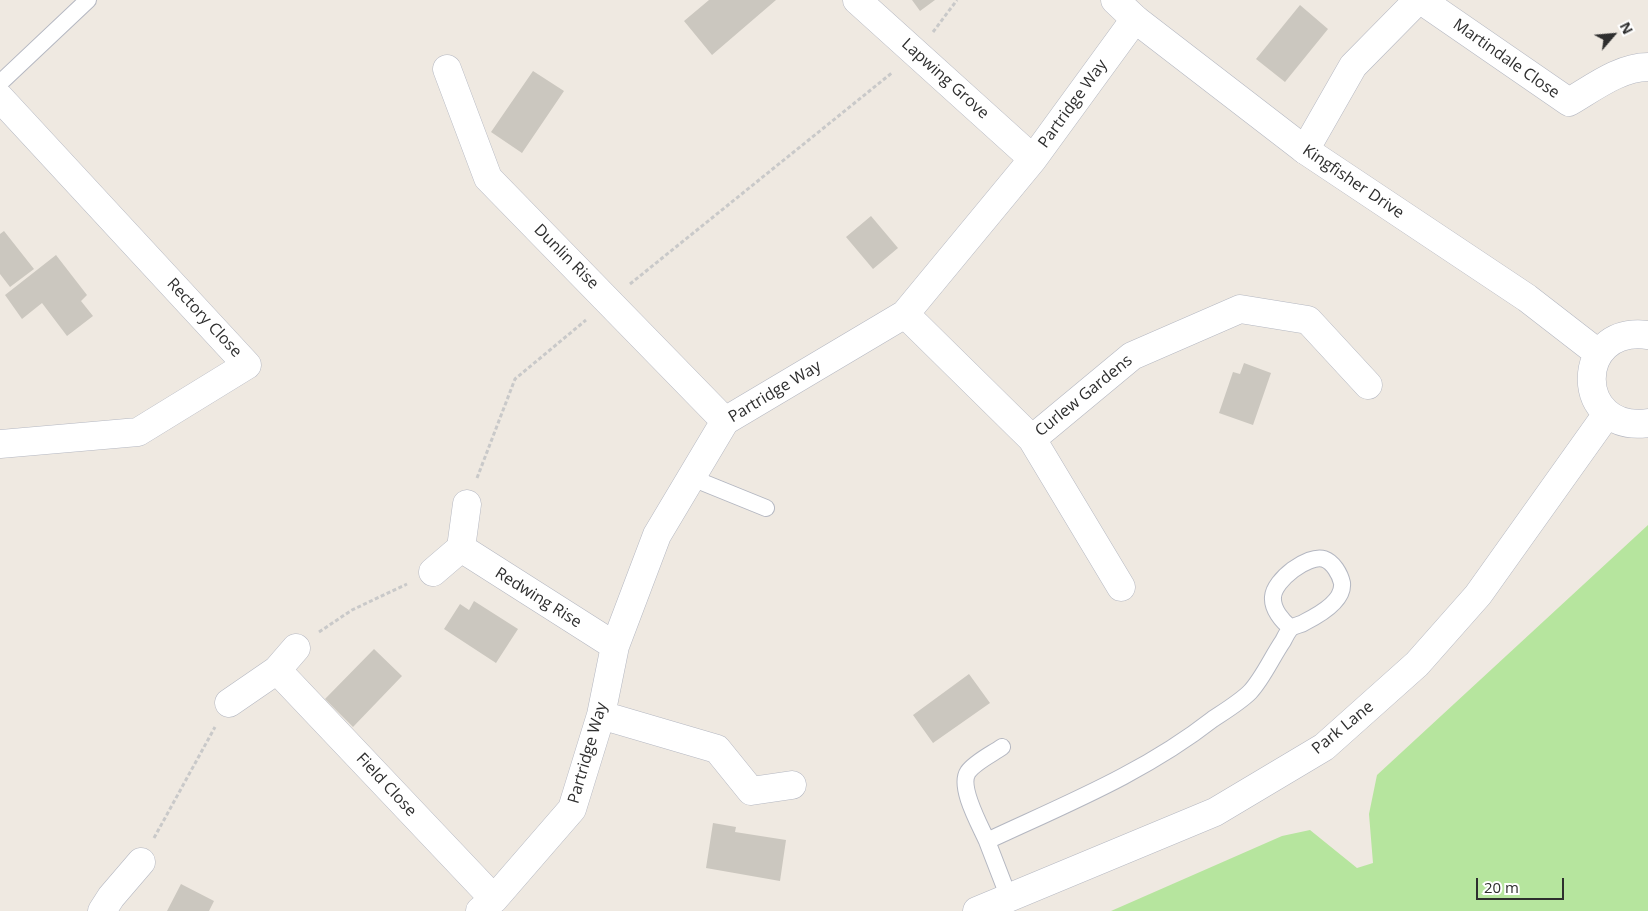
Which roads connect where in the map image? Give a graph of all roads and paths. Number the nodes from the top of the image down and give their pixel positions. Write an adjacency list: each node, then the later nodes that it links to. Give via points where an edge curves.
1 (88, 0): 10 (lane)
2 (857, 0): 7 (street, Lapwing Grove)
3 (957, 0): 7 (path)
4 (1115, 0): 6 (street, Kingfisher Drive)
5 (1420, 0): 8 (street, Martindale Close, via 1569,102 1624,71); 12 (street, via 1353,66)
6 (1135, 19): 12 (street, Kingfisher Drive); 13 (street, Partridge Way)
7 (916, 53): 13 (street, Lapwing Grove); 14 (path)
8 (1648, 67)
9 (447, 69): 14 (street, Dunlin Rise, via 488,178)
10 (0, 83)
11 (0, 98): 23 (street, Rectory Close, via 247,365 138,432)
12 (1305, 150): 17 (street, Kingfisher Drive, via 1527,298)
13 (1033, 158): 15 (street, Partridge Way)
14 (609, 301): 20 (street, Dunlin Rise); 25 (path, via 514,379)
15 (905, 314): 20 (street, Partridge Way); 22 (street, Curlew Gardens)
16 (1648, 335): 17 (street, via 1620,336)
17 (1598, 353): 19 (street, via 1592,365 1591,385 1598,404)
18 (1368, 385): 22 (street, Curlew Gardens, via 1308,320 1240,309 1132,356)
19 (1607, 414): 21 (street, via 1620,422); 40 (street, Park Lane, via 1478,595 1417,664 1324,747 1215,812)
20 (725, 421): 24 (street, Partridge Way)
21 (1648, 423)
22 (1032, 439): 29 (street, Curlew Gardens)
23 (0, 444)
24 (692, 478): 26 (lane); 31 (street, Partridge Way, via 657,535)
25 (467, 504): 27 (street)
26 (766, 508)
27 (460, 548): 28 (street); 31 (street, Redwing Rise)
28 (433, 572): 32 (path, via 352,610)
29 (1121, 587)
30 (1291, 628): 30 (lane, via 1321,612 1341,592 1339,575 1324,559 1293,569 1276,588 1272,597 1276,610); 38 (lane, via 1250,692 1178,746 1130,774)
31 (615, 646): 35 (street, Partridge Way)
32 (296, 648): 33 (street)
33 (278, 670): 34 (street); 41 (street, Field Close)
34 (229, 703): 39 (path)
35 (601, 715): 37 (street, via 717,749 751,791); 41 (street, Partridge Way, via 572,809)
36 (1002, 747): 38 (lane, via 969,770 964,779 966,792)
37 (792, 785)
38 (987, 841): 40 (lane)
39 (141, 862): 42 (street)
40 (1009, 898): 43 (street, Park Lane)
41 (487, 905)
42 (102, 911)
43 (977, 911)

